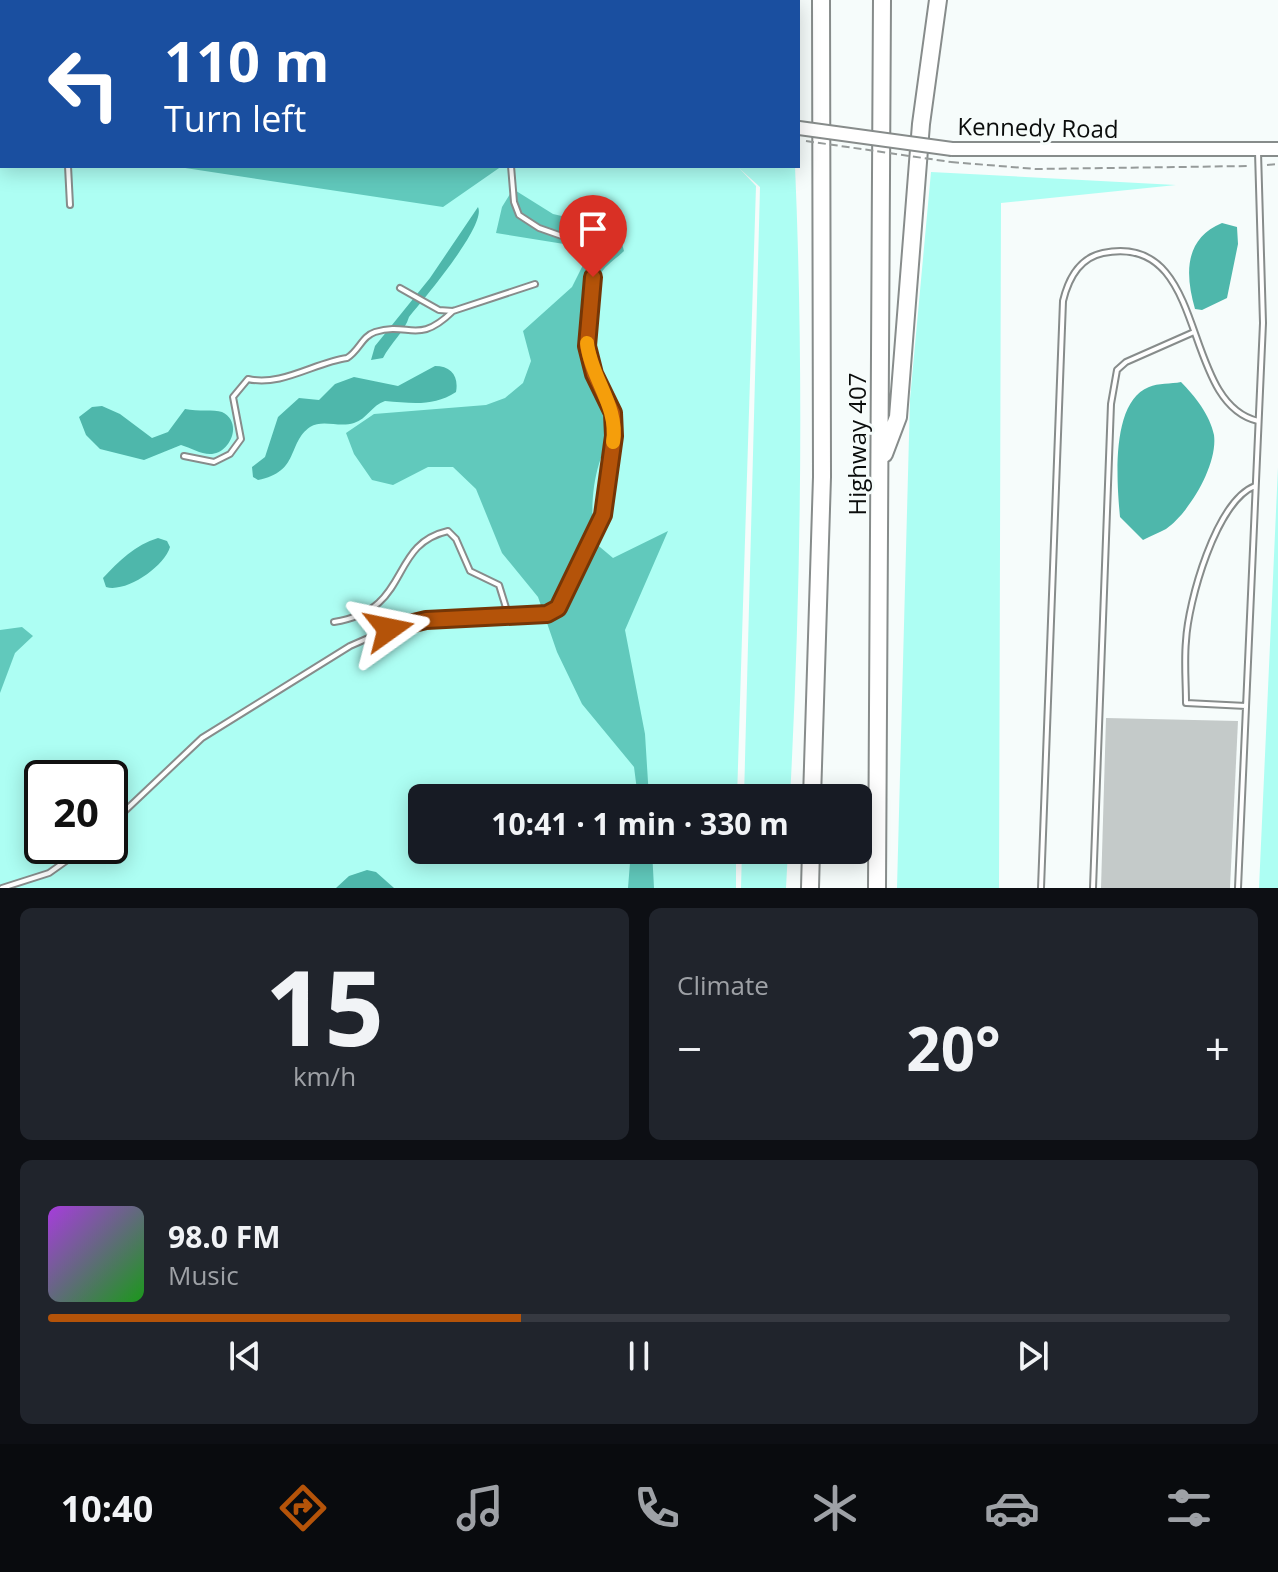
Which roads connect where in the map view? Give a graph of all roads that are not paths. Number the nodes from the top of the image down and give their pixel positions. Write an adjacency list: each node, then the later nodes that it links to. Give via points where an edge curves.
1 (821, 0): 21 (highway, Highway 407, via 822,477)
2 (882, 0): 16 (highway, Highway 407)
3 (938, 0): 16 (highway, via 921,124 898,417)
4 (800, 128): 5 (main road, Kennedy Road, bridge, via 951,155)
5 (1258, 149): 6 (main road, Kennedy Road); 14 (lane, via 1263,323)
6 (1278, 149)
7 (68, 168): 9 (lane)
8 (511, 168): 18 (lane, via 519,215 579,242 591,255 587,346 613,413 614,436 603,515 558,608 547,614)
9 (70, 205)
10 (535, 284): 12 (lane)
11 (400, 288): 12 (lane, via 439,310)
12 (453, 311): 15 (lane, via 431,330 378,331 347,358 326,360 303,372 248,379 233,397 241,439 237,447 214,462)
13 (1195, 332): 14 (lane, via 1225,399 1242,417); 28 (lane, via 1165,270 1143,254 1098,253 1067,283); 29 (lane, via 1117,370 1111,404)
14 (1258, 421): 17 (lane)
15 (184, 456)
16 (880, 465): 27 (highway, Highway 407)
17 (1255, 486): 20 (lane); 20 (lane, via 1243,491 1227,511 1192,601 1186,640 1186,703)
18 (508, 614): 19 (lane, via 499,585 470,571 448,531 417,546 376,608); 22 (lane, via 426,620 350,646 202,738)
19 (334, 622)
20 (1246, 706): 30 (lane)
21 (812, 784)
22 (128, 808)
23 (62, 864): 25 (lane)
24 (811, 864): 26 (highway)
25 (2, 888)
26 (810, 888)
27 (877, 888)
28 (1041, 888)
29 (1093, 888)
30 (1238, 888)

